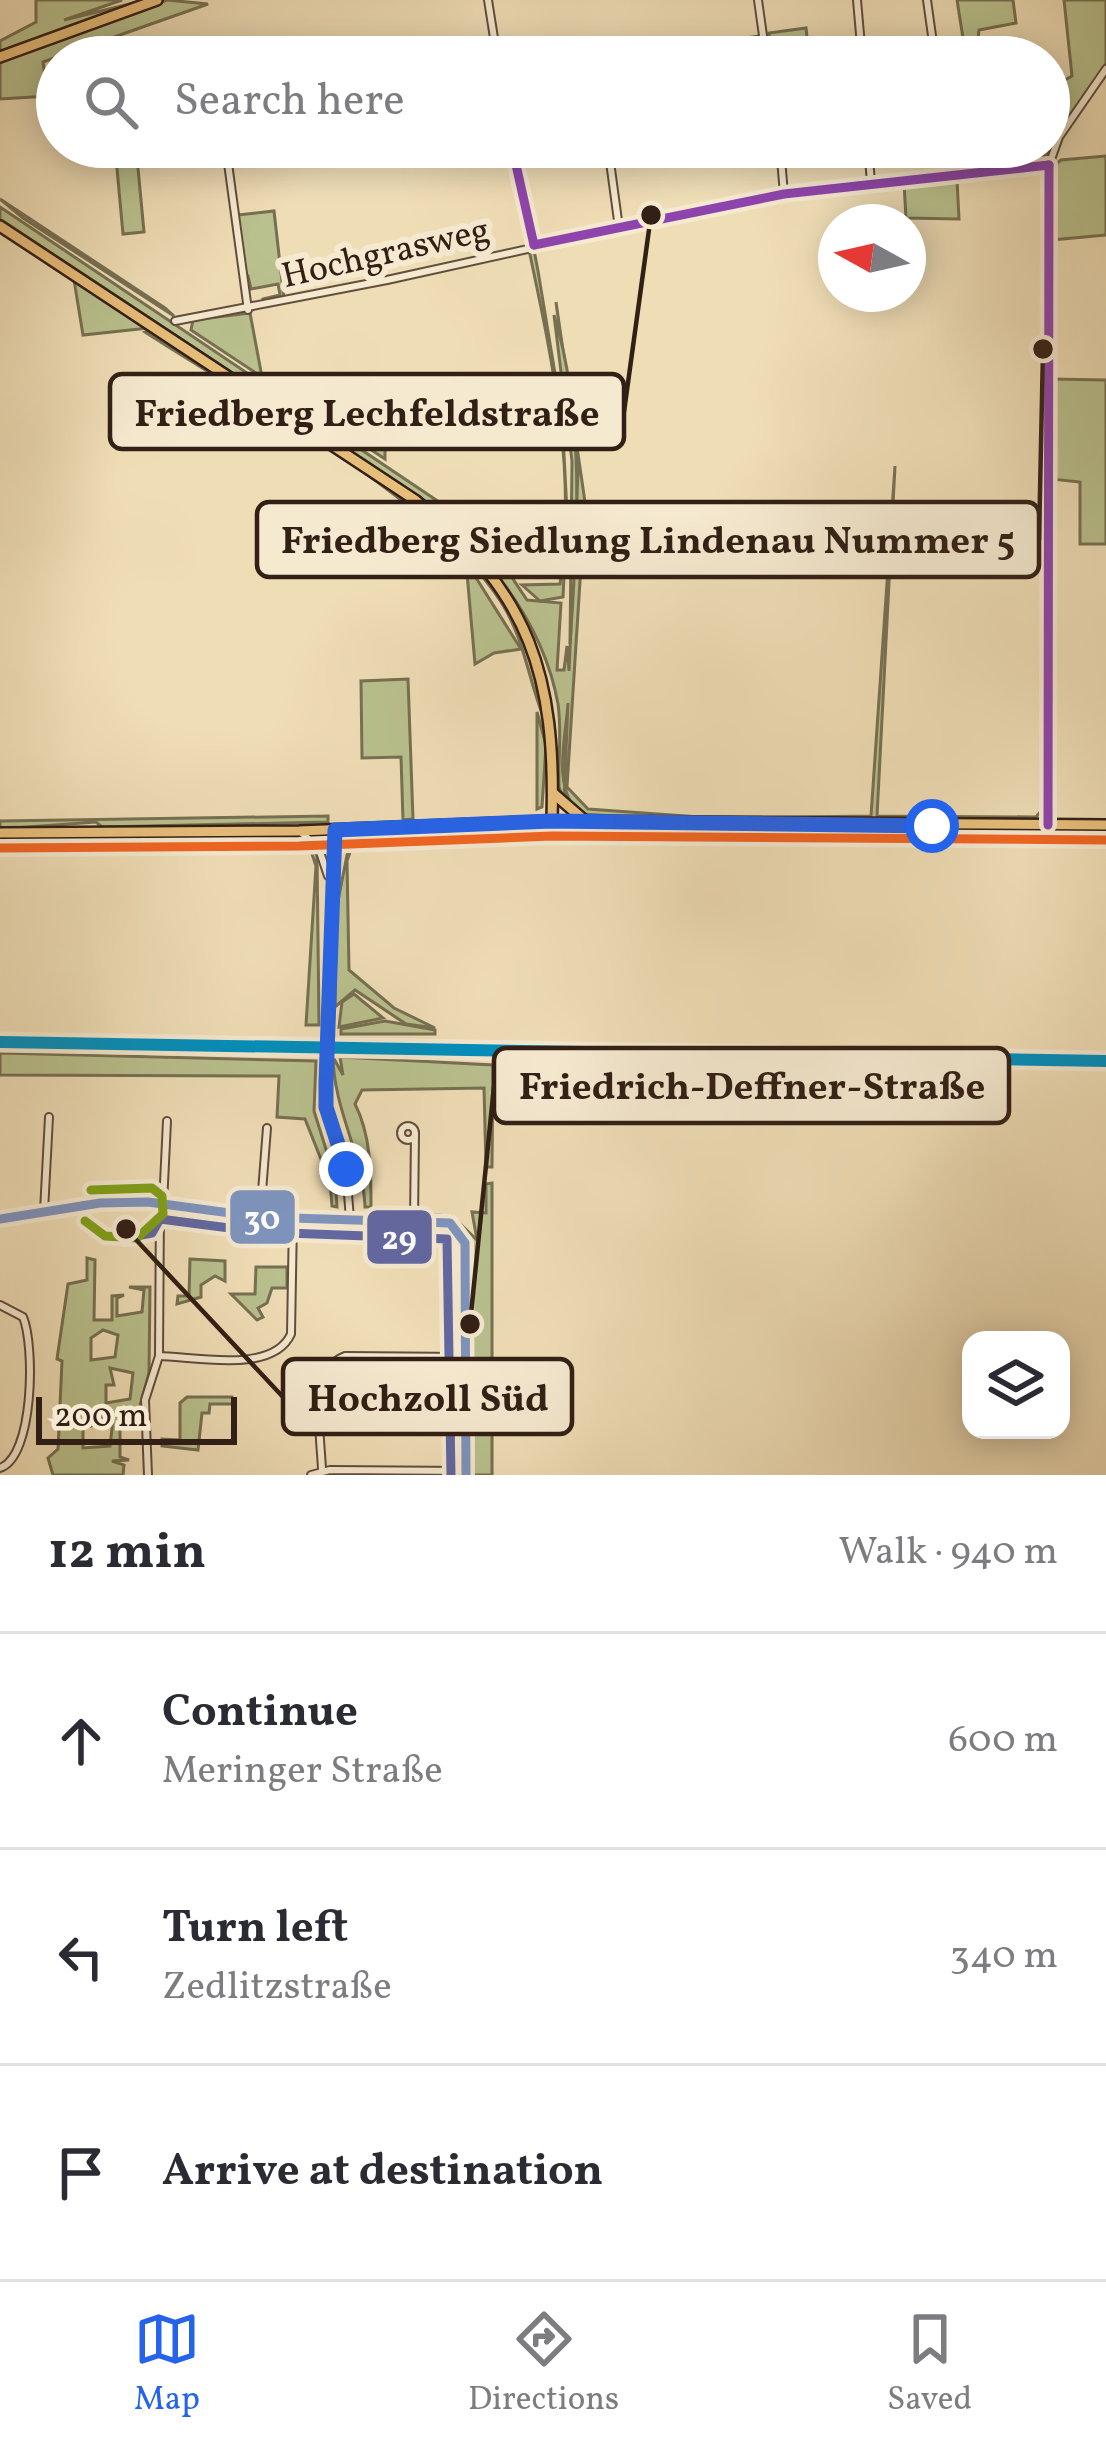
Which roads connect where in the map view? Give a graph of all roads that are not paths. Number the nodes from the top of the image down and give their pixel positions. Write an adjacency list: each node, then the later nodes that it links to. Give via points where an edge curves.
1 (158, 0): 6 (main road)
2 (488, 0): 7 (street)
3 (758, 0): 8 (street)
4 (857, 0): 9 (street)
5 (927, 0): 10 (street)
6 (58, 36)
7 (494, 36)
8 (764, 36)
9 (860, 36)
10 (932, 36)
11 (36, 44): 12 (main road)
12 (0, 57)
13 (1106, 69): 14 (street)
14 (1070, 121)
15 (229, 168): 29 (street, Hochgrasweg)
16 (517, 168): 28 (street)
17 (611, 168): 27 (street)
18 (782, 168): 25 (street)
19 (870, 168): 24 (street)
20 (953, 168): 23 (street)
21 (1017, 168): 23 (street, Hochgrasweg)
22 (1048, 168): 34 (street)
23 (954, 174): 24 (street, Hochgrasweg)
24 (871, 182): 25 (street, Hochgrasweg)
25 (784, 194): 27 (street, Hochgrasweg)
26 (0, 226): 31 (main road, via 416,500 472,550 510,598 537,655 551,718)
27 (619, 228): 28 (street, Hochgrasweg)
28 (534, 245): 29 (street, Hochgrasweg)
29 (248, 310): 30 (street, Hochgrasweg)
30 (176, 320)
31 (553, 793): 32 (main road); 33 (main road)
32 (552, 821): 33 (main road); 36 (main road)
33 (589, 822): 34 (main road)
34 (1048, 825): 35 (main road)
35 (1106, 825)
36 (335, 830): 37 (main road); 39 (street)
37 (299, 831): 38 (main road); 39 (street, via 320,849)
38 (0, 833)
39 (329, 885): 49 (street, via 326,1107 346,1169)
40 (49, 1117): 45 (street)
41 (167, 1121): 44 (street)
42 (267, 1128): 46 (street)
43 (415, 1134): 50 (street)
44 (161, 1204): 45 (street); 46 (street); 52 (street)
45 (44, 1211): 47 (street)
46 (260, 1217): 48 (street)
47 (0, 1219)
48 (293, 1219): 49 (street); 52 (street, via 291,1334 284,1348 263,1358)
49 (350, 1219): 50 (street)
50 (414, 1221): 53 (street, via 458,1227 465,1243)
51 (0, 1305): 54 (street, via 23,1317 28,1351 24,1442)
52 (159, 1356): 57 (street, via 146,1389)
53 (465, 1357): 55 (street, via 337,1359 322,1378); 56 (street)
54 (0, 1468)
55 (322, 1470): 56 (street); 58 (street)
56 (466, 1473)
57 (148, 1475)
58 (311, 1475)

